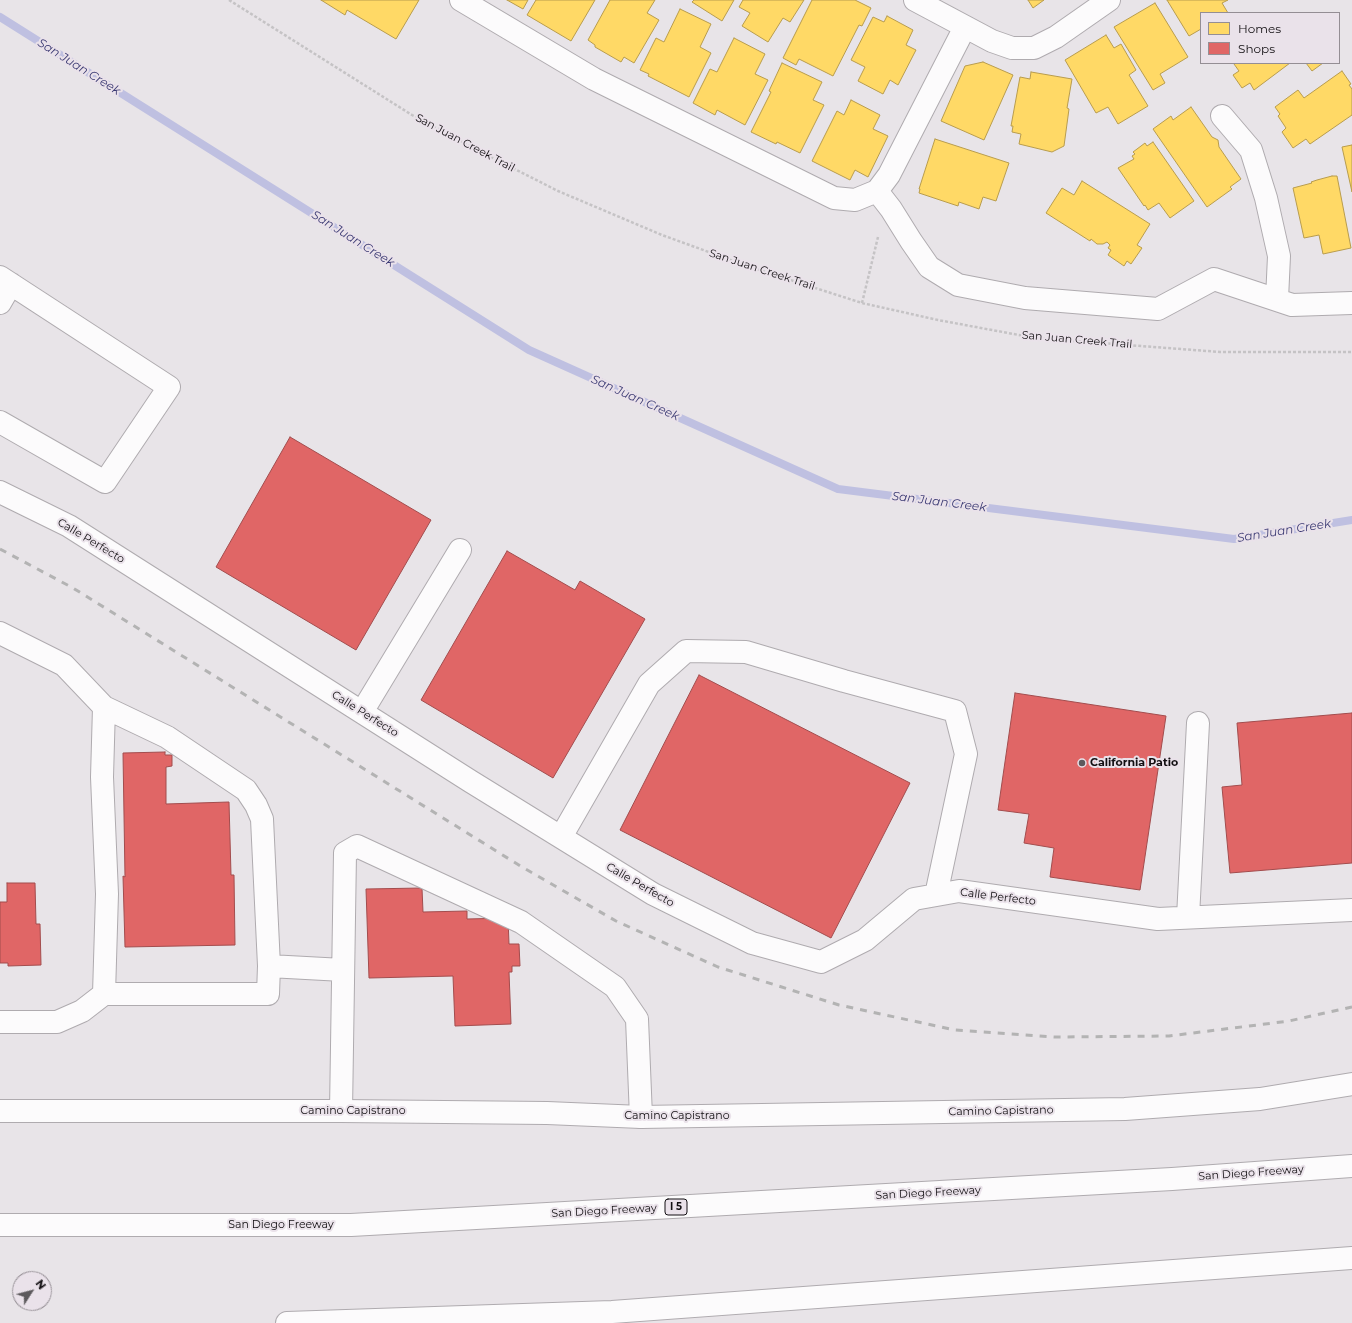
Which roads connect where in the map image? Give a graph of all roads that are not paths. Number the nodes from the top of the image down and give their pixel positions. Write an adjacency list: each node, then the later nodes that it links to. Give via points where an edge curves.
1 (461, 0): 6 (main road, via 594,79 834,198 856,200)
2 (915, 0): 4 (main road)
3 (1110, 0): 4 (main road, via 1056,37 1034,48 1012,48)
4 (965, 27): 6 (main road, via 889,176)
5 (1222, 116): 8 (main road, via 1250,150 1266,198 1279,256)
6 (877, 191): 8 (main road, via 929,267 958,285 1025,298 1158,310 1214,280)
7 (6, 281): 9 (main road); 11 (main road, via 169,387 105,482)
8 (1277, 299): 10 (main road, via 1292,305)
9 (0, 303)
10 (1352, 303)
11 (0, 422)
12 (0, 492): 16 (main road, Calle Perfecto, via 69,526)
13 (460, 550): 16 (main road)
14 (0, 634): 15 (main road, via 64,665)
15 (104, 707): 22 (main road, via 167,736 246,790 256,805 262,819); 24 (main road, via 102,777 107,894)
16 (362, 712): 18 (main road, Calle Perfecto)
17 (1198, 723): 21 (main road)
18 (561, 838): 19 (main road, Calle Perfecto, via 653,894 745,939 821,962 865,940 914,899); 19 (main road, via 649,684 686,651 746,652 955,711 966,754)
19 (936, 895): 21 (main road, Calle Perfecto, via 959,891 1158,918)
20 (1352, 910): 21 (main road, Calle Perfecto)
21 (1188, 917)
22 (269, 966): 23 (main road); 24 (main road, via 268,994)
23 (343, 970): 28 (main road); 29 (main road, via 345,853 357,846 521,922 615,986 637,1019)
24 (104, 994): 25 (main road, via 82,1011 57,1022)
25 (0, 1022)
26 (1352, 1084): 29 (main road, Camino Capistrano, via 1260,1098 1126,1108)
27 (0, 1111): 28 (main road, Camino Capistrano)
28 (341, 1111): 29 (main road, Camino Capistrano, via 547,1113)
29 (641, 1117)
30 (1352, 1166): 31 (main road, San Diego Freeway / I 5, via 1172,1179 351,1225)
31 (0, 1225)
32 (1352, 1258): 33 (main road)
33 (612, 1312): 34 (main road); 35 (main road)
34 (287, 1323)
35 (648, 1323)

